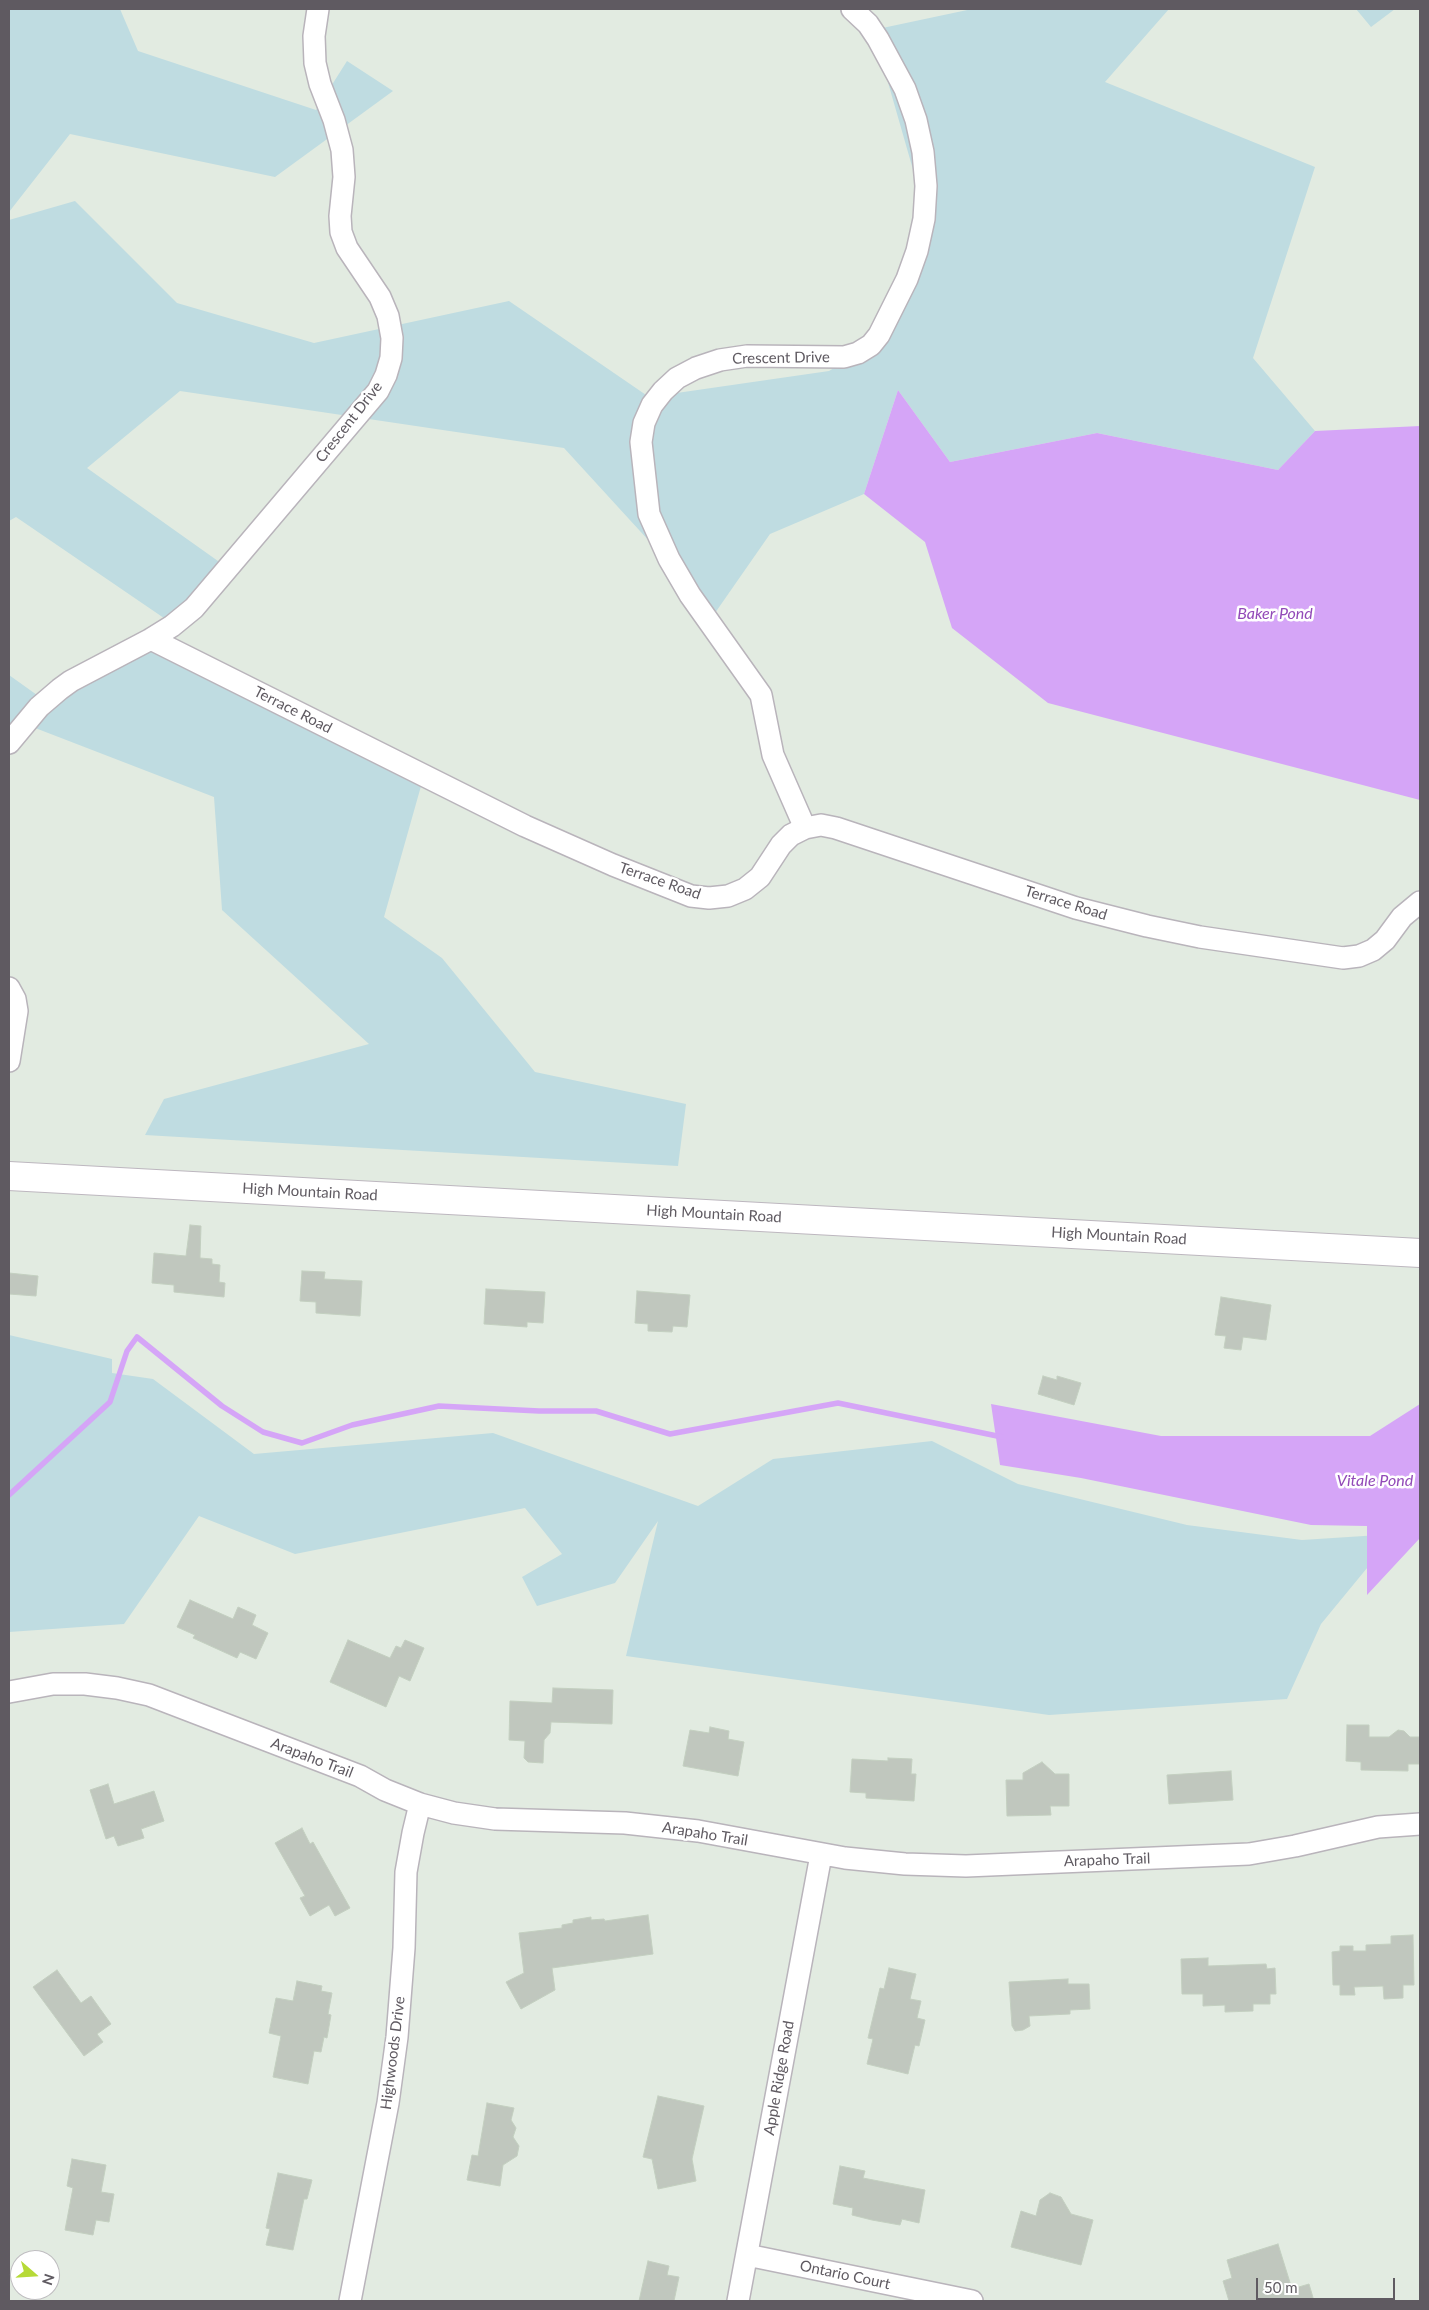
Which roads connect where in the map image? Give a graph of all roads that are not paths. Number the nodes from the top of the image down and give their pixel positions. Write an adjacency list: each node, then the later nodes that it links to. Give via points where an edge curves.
1 (318, 9): 3 (street, Crescent Drive, via 315,63 342,150 342,232 347,248 380,297 388,316 391,358 378,391 206,594 172,626)
2 (852, 9): 5 (street, Crescent Drive, via 878,39 905,89 924,152 924,219 907,279 879,335 858,353 844,357 747,356 696,368 677,378 652,405 644,422 641,442 649,514 690,595 760,695 773,755)
3 (151, 639): 4 (street, via 65,685 39,707); 5 (street, Terrace Road, via 525,826 691,896 728,896 745,888 760,877 781,845 792,834)
4 (9, 743)
5 (805, 828): 6 (street, Terrace Road, via 821,825 836,828 1076,908 1147,926 1343,958 1373,950)
6 (1420, 902)
7 (9, 988): 8 (street, via 17,1010)
8 (9, 1061)
9 (9, 1176): 10 (main road, High Mountain Road)
10 (1420, 1253)
11 (9, 1692): 12 (street, Arapaho Trail, via 53,1684 85,1684 149,1695 360,1776)
12 (420, 1804): 14 (street, Arapaho Trail, via 495,1819 625,1823 698,1831); 16 (street, Highwoods Drive, via 406,1872 404,1948 388,2103)
13 (1420, 1824): 14 (street, Arapaho Trail, via 1378,1827 1249,1854 1198,1857 966,1866 905,1864)
14 (821, 1855): 15 (street, Apple Ridge Road)
15 (747, 2255): 17 (street, Apple Ridge Road); 18 (street, Ontario Court)
16 (350, 2301)
17 (738, 2301)
18 (972, 2301)

